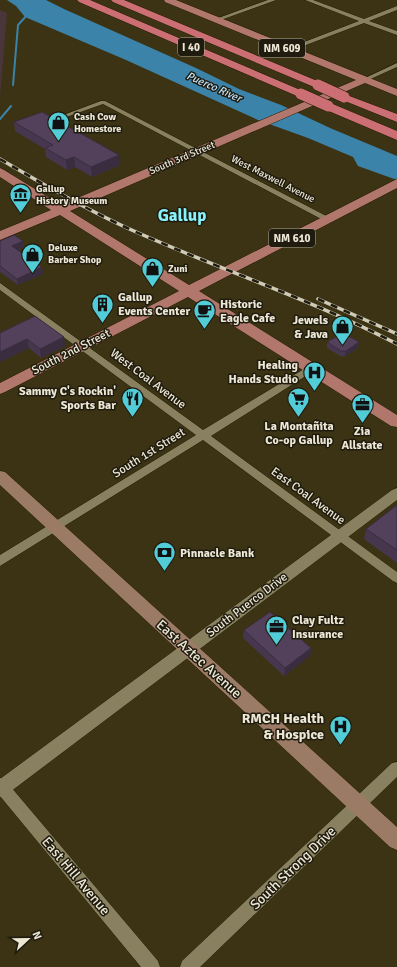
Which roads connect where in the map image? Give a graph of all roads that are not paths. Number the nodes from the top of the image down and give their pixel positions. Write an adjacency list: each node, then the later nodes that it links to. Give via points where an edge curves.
1 (82, 0): 16 (highway, I 40, bridge)
2 (116, 0): 14 (highway, I 40, bridge)
3 (168, 0): 7 (main road, NM 609)
4 (273, 0): 7 (street)
5 (308, 0): 8 (street)
6 (397, 8): 8 (street)
7 (216, 20): 10 (main road, NM 609)
8 (365, 21): 9 (street); 10 (street)
9 (397, 33)
10 (288, 50): 12 (main road, NM 609)
11 (397, 65): 12 (street)
12 (364, 80): 13 (main road, NM 609); 17 (main road, South 3rd Street)
13 (397, 93)
14 (397, 118)
15 (53, 120): 17 (street, West Maxwell Avenue, via 103,102)
16 (397, 136)
17 (197, 151): 20 (main road, South 3rd Street); 21 (street, West Maxwell Avenue)
18 (0, 172): 20 (main road)
19 (396, 184): 21 (main road, South 2nd Street / NM 610)
20 (61, 210): 22 (main road, South 3rd Street); 24 (main road)
21 (328, 219): 24 (main road, South 2nd Street / NM 610)
22 (0, 236)
23 (0, 286): 25 (street, West Coal Avenue)
24 (189, 291): 25 (main road, South 2nd Street / NM 610); 26 (main road)
25 (82, 346): 27 (main road, South 2nd Street / NM 610); 29 (street, West Coal Avenue)
26 (312, 368): 28 (main road); 29 (street, South 1st Street)
27 (0, 389)
28 (397, 422)
29 (202, 436): 32 (street, South 1st Street); 33 (street, East Coal Avenue)
30 (0, 476): 32 (main road, East Aztec Avenue)
31 (397, 493): 33 (street, South Puerco Drive)
32 (55, 527): 34 (street, South 1st Street); 36 (main road, East Aztec Avenue)
33 (340, 535): 35 (street, East Coal Avenue); 36 (street, South Puerco Drive)
34 (0, 561)
35 (397, 578)
36 (188, 649): 38 (street, South Puerco Drive); 39 (main road, East Aztec Avenue)
37 (397, 768): 39 (street, South Strong Drive)
38 (1, 787): 41 (street, East Hill Avenue)
39 (359, 805): 40 (main road, East Aztec Avenue); 42 (street, South Strong Drive)
40 (397, 840)
41 (152, 967)
42 (188, 967)

